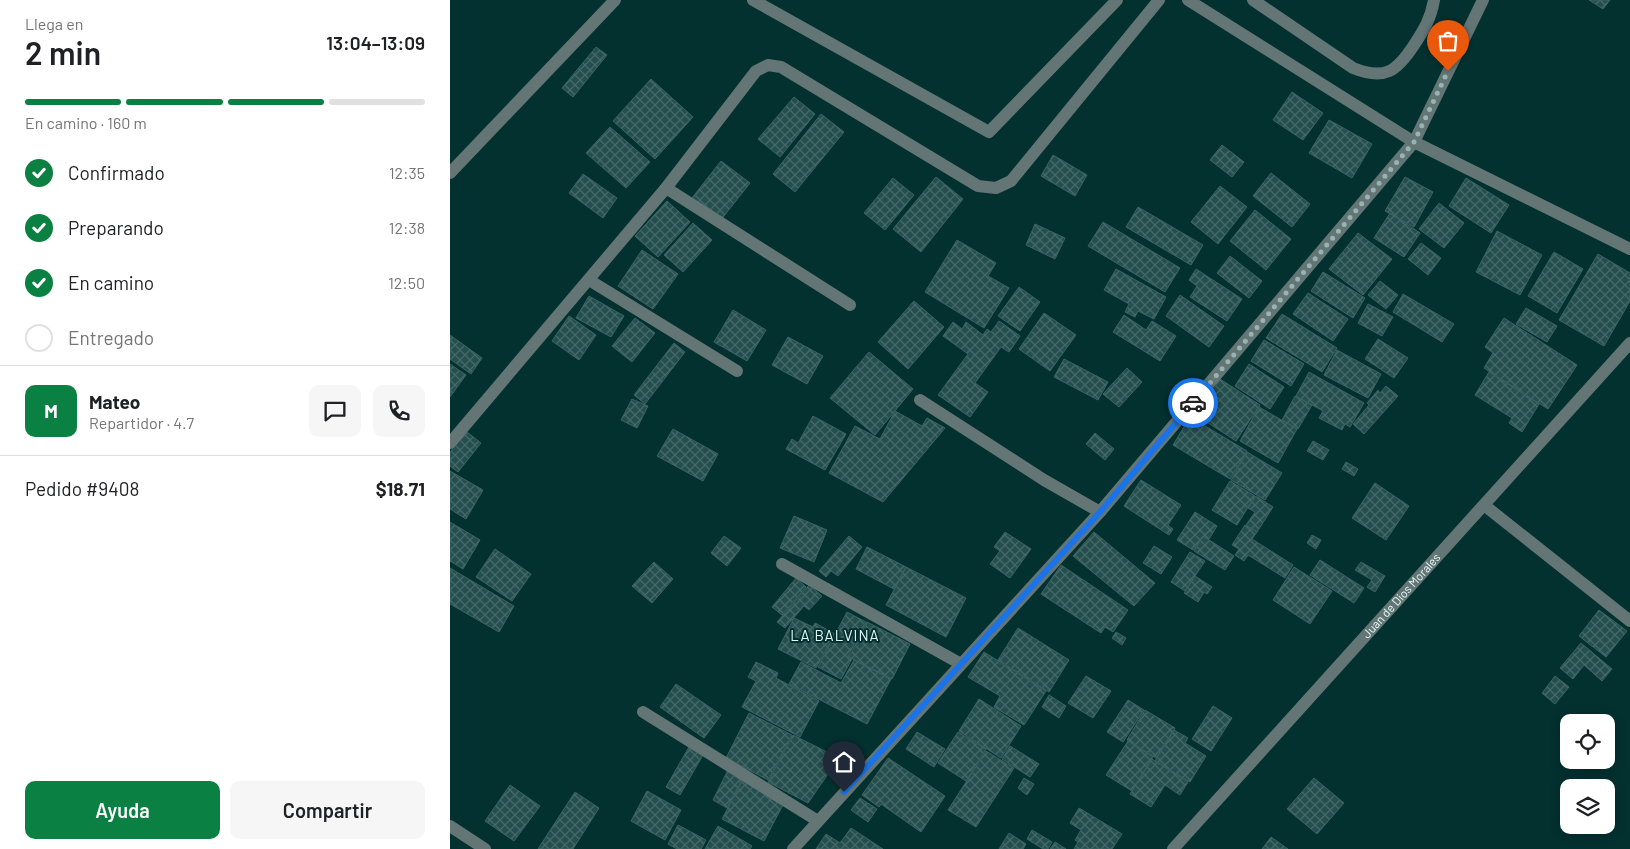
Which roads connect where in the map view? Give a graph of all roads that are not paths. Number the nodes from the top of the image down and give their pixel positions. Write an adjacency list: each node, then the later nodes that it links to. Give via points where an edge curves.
1 (615, 0): 10 (street)
2 (753, 0): 3 (street, via 989,132)
3 (1117, 0)
4 (1159, 0): 11 (street, via 1011,181 996,188 978,186 781,67 768,65 756,71)
5 (1188, 0): 9 (street)
6 (1253, 0): 7 (street, via 1353,68 1381,73 1400,65 1428,24)
7 (1434, 0)
8 (1483, 0): 9 (street)
9 (1414, 142): 12 (street); 20 (street)
10 (450, 172)
11 (666, 188): 13 (street); 14 (street)
12 (1630, 250)
13 (589, 280): 16 (street); 18 (street)
14 (850, 305)
15 (1630, 343): 19 (street, Juan de Dios Morales)
16 (737, 371)
17 (920, 400): 20 (street)
18 (450, 443)
19 (1484, 505): 22 (street); 29 (street, Juan de Dios Morales)
20 (1100, 512): 23 (street)
21 (782, 564): 23 (street)
22 (1630, 621)
23 (961, 664): 25 (street)
24 (643, 712): 25 (street)
25 (818, 821): 28 (street)
26 (450, 826): 27 (street)
27 (485, 849)
28 (792, 849)
29 (1173, 849)

